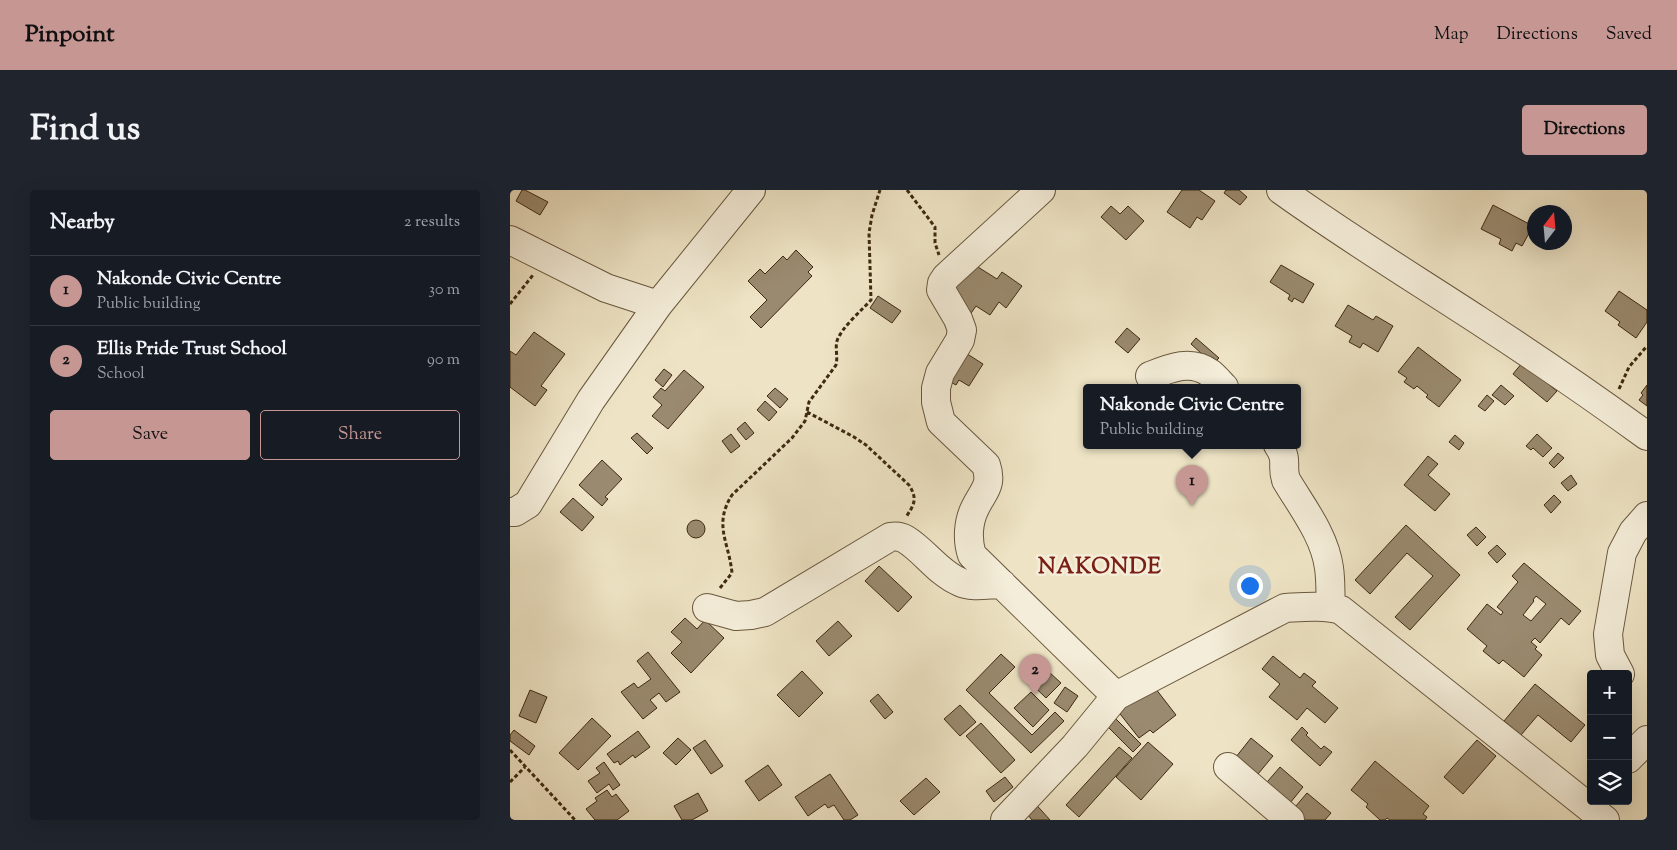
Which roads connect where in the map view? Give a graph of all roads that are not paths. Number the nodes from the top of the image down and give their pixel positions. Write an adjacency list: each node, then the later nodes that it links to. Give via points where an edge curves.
1 (751, 190): 5 (street)
2 (1040, 190): 12 (street, via 946,277 941,290 962,330 960,340 940,373 936,402 941,422 986,465 988,488 974,509 969,545 972,555)
3 (1281, 190): 8 (street)
4 (510, 240): 5 (street, via 606,288)
5 (658, 305): 10 (street, via 591,400 528,504)
6 (1150, 376): 7 (street, via 1184,365 1210,373)
7 (1221, 384)
8 (1647, 436)
9 (1280, 449): 14 (street, via 1285,462 1286,480 1315,528 1327,558)
10 (510, 512)
11 (1647, 516): 15 (street, via 1633,532 1622,553 1608,634 1610,655)
12 (1002, 584): 13 (street, via 960,583 905,539 895,536 765,612 736,616); 16 (street)
13 (707, 608)
14 (1331, 608): 16 (street, via 1285,608); 20 (street, via 1341,610)
15 (1618, 670)
16 (1116, 696): 21 (street)
17 (1647, 740): 18 (street)
18 (1632, 755)
19 (1228, 767): 22 (street)
20 (1597, 813)
21 (1005, 820)
22 (1290, 820)

